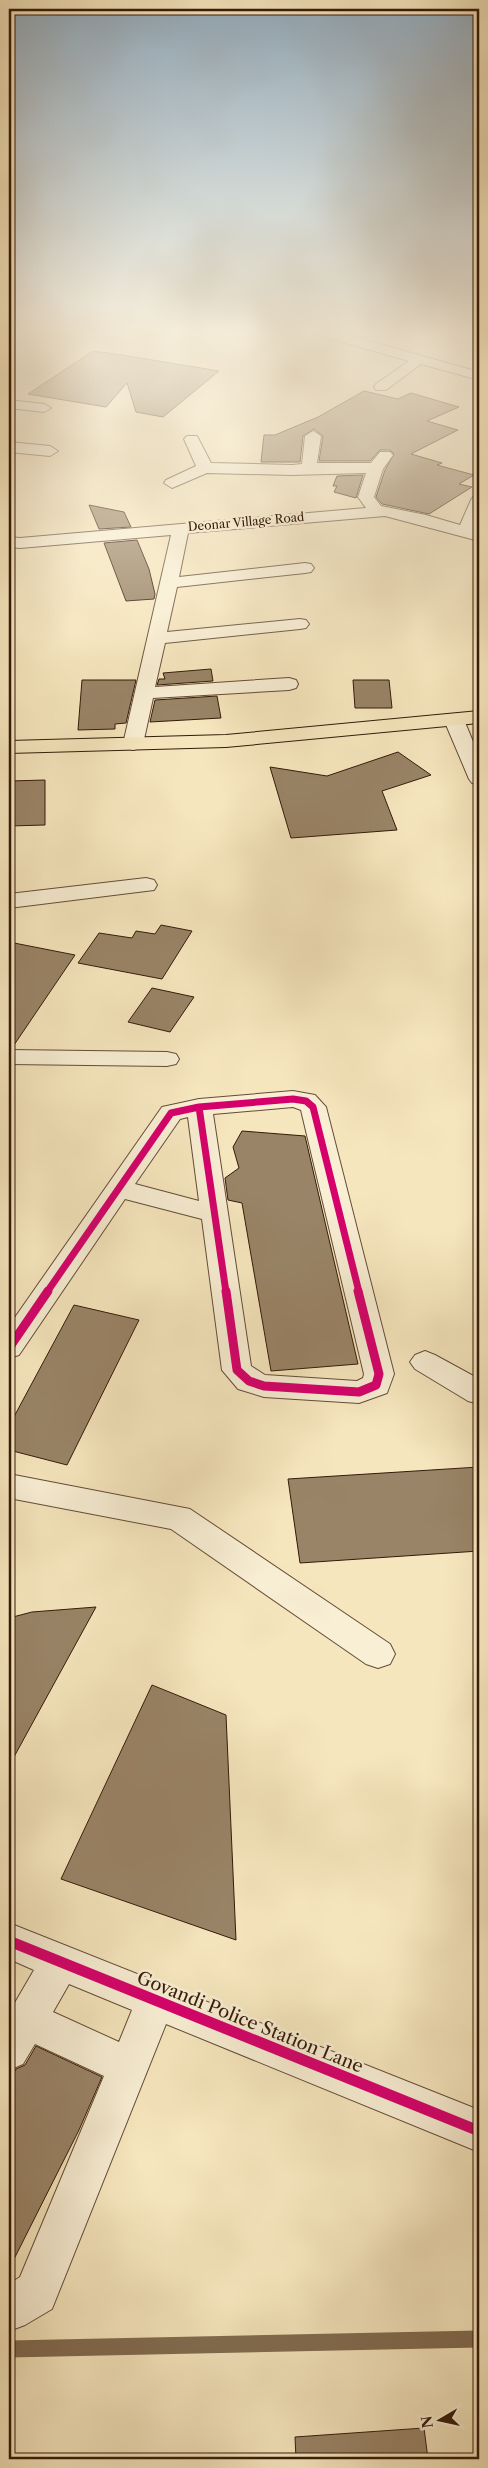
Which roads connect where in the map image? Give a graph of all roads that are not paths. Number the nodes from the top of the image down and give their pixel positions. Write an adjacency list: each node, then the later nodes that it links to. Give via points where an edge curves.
1 (195, 446): 6 (street)
2 (312, 446): 7 (street)
3 (9, 447): 4 (street)
4 (50, 451)
5 (385, 455): 8 (street)
6 (205, 468): 7 (street); 9 (street)
7 (309, 468): 8 (street)
8 (375, 468): 11 (street, via 366,497)
9 (172, 484)
10 (479, 500): 13 (street)
11 (376, 511): 12 (street, Deonar Village Road); 13 (street, Deonar Village Road, via 426,520)
12 (181, 528): 14 (street, Deonar Village Road); 16 (street)
13 (472, 534)
14 (9, 542)
15 (305, 568): 16 (street)
16 (169, 583): 18 (street)
17 (300, 624): 18 (street)
18 (157, 638): 20 (street)
19 (289, 684): 20 (street)
20 (144, 693): 23 (street)
21 (479, 717): 22 (main road)
22 (454, 720): 23 (main road, via 226,741); 25 (street)
23 (133, 744): 24 (main road)
24 (9, 747)
25 (479, 779)
26 (146, 885): 27 (street)
27 (9, 901)
28 (9, 1057): 29 (street)
29 (167, 1059)
30 (199, 1107): 31 (street, via 171,1113); 32 (street); 32 (street, via 293,1099 313,1106 379,1374 376,1385 359,1392 264,1386 249,1382 237,1370)
31 (119, 1189): 32 (street); 33 (street)
32 (215, 1214)
33 (9, 1348)
34 (425, 1362): 35 (street)
35 (479, 1394)
36 (9, 1486): 37 (street, via 179,1518)
37 (378, 1654)
38 (9, 1941): 39 (street, Govandi Police Station Lane)
39 (60, 1962): 40 (street, Govandi Police Station Lane); 41 (street)
40 (156, 2000): 42 (street); 43 (street, Govandi Police Station Lane)
41 (18, 2035): 42 (street)
42 (129, 2067): 44 (street, via 36,2293)
43 (479, 2131)
44 (9, 2308)

